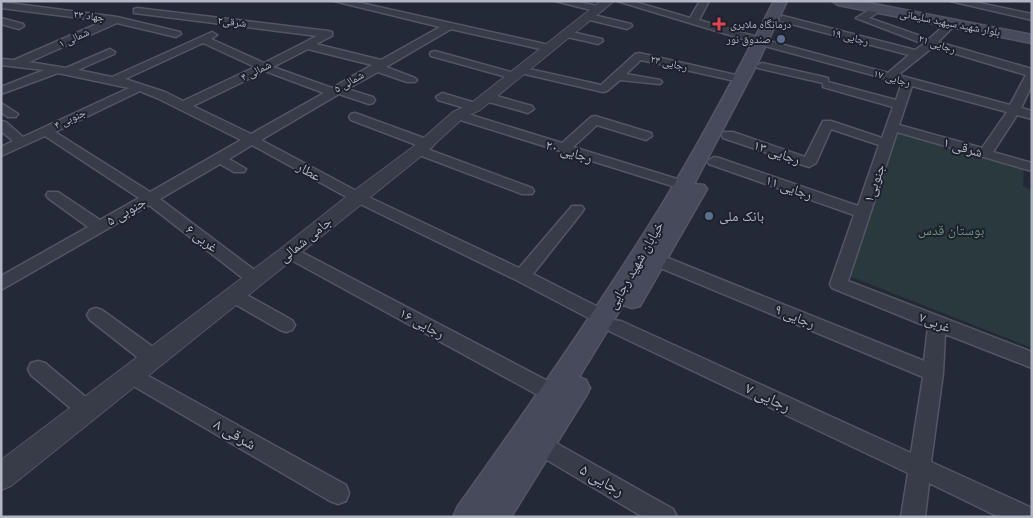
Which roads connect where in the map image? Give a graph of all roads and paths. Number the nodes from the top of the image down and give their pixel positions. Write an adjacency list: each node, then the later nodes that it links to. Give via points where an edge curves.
1 (39, 1): 13 (street)
2 (159, 1): 16 (street, شمالی ۱)
3 (338, 1): 23 (street)
4 (559, 1): 14 (street)
5 (621, 1): 21 (street, رجایی ۱۷)
6 (705, 1): 21 (street)
7 (838, 1): 15 (main road, بلوار شهید سپهبد سلیمانی)
8 (855, 1): 20 (main road, بلوار شهید سپهبد سلیمانی)
9 (954, 1): 10 (street)
10 (980, 4): 17 (street); 20 (street)
11 (1, 5): 13 (street, جهاد ۲۳)
12 (781, 5): 33 (main road, خیابان شهید رجایی); 39 (street, رجایی ۱۹)
13 (22, 8): 18 (street, جهاد ۲۳)
14 (598, 9): 24 (street); 29 (street, جامی شمالی)
15 (877, 9): 20 (main road, بلوار شهید سپهبد سلیمانی); 34 (street, رجایی ۲۱, via 861,18)
16 (136, 11): 18 (street, شمالی ۱); 28 (street, شرقی۲)
17 (1031, 16): 25 (street)
18 (117, 20): 26 (street, جهاد ۲۳); 41 (street, شمالی ۱)
19 (1, 21): 22 (street)
20 (954, 21): 25 (main road, بلوار شهید سپهبد سلیمانی); 31 (main road, بلوار شهید سپهبد سلیمانی); 34 (street)
21 (693, 22): 33 (street, رجایی ۱۷)
22 (19, 26)
23 (449, 26): 36 (street); 42 (street, شمالی ۵)
24 (627, 26)
25 (1026, 32)
26 (176, 34)
27 (214, 34): 30 (street)
28 (328, 34): 35 (street, شمالی ۴)
29 (567, 34): 32 (street); 36 (street, جامی شمالی)
30 (202, 39): 44 (street); 51 (street, via 156,57)
31 (1032, 39)
32 (598, 41)
33 (764, 43): 43 (main road, خیابان شهید رجایی); 49 (street, رجایی ۱۷); 50 (main road, خیابان شهید رجایی)
34 (931, 43): 39 (street); 47 (street, رجایی ۲۱)
35 (306, 45): 42 (street); 44 (street, شمالی ۴)
36 (549, 48): 46 (street, جامی شمالی)
37 (110, 52): 45 (street)
38 (435, 54): 46 (street)
39 (917, 54): 49 (street)
40 (1, 62): 41 (street, عطار)
41 (17, 64): 45 (street, عطار)
42 (379, 66): 52 (street); 58 (street, شمالی ۵)
43 (762, 66): 63 (street); 72 (main road, خیابان شهید رجایی)
44 (264, 67): 58 (street); 64 (street, شمالی ۴)
45 (62, 70): 51 (street, عطار); 57 (street)
46 (517, 73): 48 (street, رجایی ۲۴, via 603,89); 62 (street, جامی شمالی)
47 (1032, 73): 67 (street)
48 (618, 76): 50 (street, رجایی ۲۴, via 639,56); 54 (street)
49 (889, 77): 55 (street, رجایی ۱۷)
50 (740, 79): 72 (main road, خیابان شهید رجایی)
51 (114, 80): 56 (street, عطار)
52 (410, 80)
53 (963, 80): 59 (street)
54 (656, 82)
55 (908, 82): 59 (street, رجایی ۱۷); 63 (street, جنوبی۱)
56 (140, 87): 64 (street, عطار); 75 (street, جنوبی ۴)
57 (1, 91)
58 (334, 91): 61 (street); 77 (street, شمالی ۵)
59 (952, 93): 67 (street, رجایی ۱۷)
60 (442, 98): 62 (street)
61 (370, 100)
62 (480, 102): 66 (street); 69 (street, جامی شمالی)
63 (900, 105): 74 (street, جنوبی۱)
64 (183, 106): 77 (street, عطار)
65 (1, 107): 68 (street)
66 (528, 110)
67 (1014, 110): 70 (street, رجایی ۱۷); 83 (street)
68 (12, 114)
69 (458, 115): 80 (street, جامی شمالی); 81 (street, رجایی ۲۰)
70 (1032, 115)
71 (354, 116): 80 (street)
72 (729, 122): 79 (street, رجایی ۱۳, via 809,163 827,124); 85 (main road, خیابان شهید رجایی); 88 (main road, خیابان شهید رجایی, via 700,156)
73 (2, 126): 78 (street)
74 (893, 127): 79 (street, جنوبی۱); 83 (street, شرقی ۱)
75 (45, 131): 78 (street, جنوبی ۴); 92 (street, غربی ۶)
76 (646, 136): 81 (street, via 595,120)
77 (250, 139): 84 (street, جنوبی ۵); 91 (street, عطار)
78 (22, 142): 82 (street, جنوبی ۴)
79 (888, 144): 94 (street, جنوبی۱)
80 (423, 147): 89 (street); 91 (street, جامی شمالی)
81 (563, 149): 88 (street, رجایی ۲۰)
82 (1, 152)
83 (985, 154): 86 (street, شرقی ۱)
84 (218, 158): 87 (street); 92 (street, جنوبی ۵)
85 (714, 161): 94 (street, رجایی ۱۱); 97 (main road, خیابان شهید رجایی)
86 (1032, 167)
87 (239, 169)
88 (682, 185): 104 (main road, خیابان شهید رجایی)
89 (527, 192)
90 (53, 195): 95 (street)
91 (357, 197): 96 (street, جامی شمالی); 98 (street, عطار)
92 (149, 198): 95 (street, جنوبی ۵); 99 (street, غربی ۶)
93 (577, 209): 98 (street)
94 (864, 213): 101 (street, جنوبی۱)
95 (99, 227): 100 (street, جنوبی ۵)
96 (290, 252): 99 (street, جامی شمالی); 112 (street, رجایی ۱۶)
97 (657, 260): 104 (main road, خیابان شهید رجایی); 110 (street, رجایی ۹)
98 (522, 276): 104 (street, عطار)
99 (255, 279): 102 (street, جامی شمالی)
100 (1, 284)
101 (838, 284): 105 (street, غربی۷)
102 (234, 295): 106 (street); 107 (street, جامی شمالی)
103 (96, 315): 107 (street)
104 (610, 322): 112 (main road, خیابان شهید رجایی); 114 (main road, خیابان شهید رجایی); 115 (street, رجایی ۷)
105 (937, 323): 108 (street, غربی۷); 110 (street)
106 (286, 325)
107 (153, 358): 111 (street, جامی شمالی)
108 (1032, 360)
109 (38, 369): 113 (street)
110 (933, 372): 115 (street)
111 (132, 375): 113 (street, جامی شمالی); 117 (street, شرقی ۸)
112 (554, 394): 118 (main road, خیابان شهید رجایی)
113 (87, 410): 116 (street, جامی شمالی)
114 (540, 444): 118 (main road, خیابان شهید رجایی); 119 (street, رجایی ۵)
115 (920, 467): 120 (street); 121 (street)
116 (1, 477)
117 (338, 493)
118 (482, 514)
119 (665, 517)
120 (913, 517)
121 (1025, 517)

